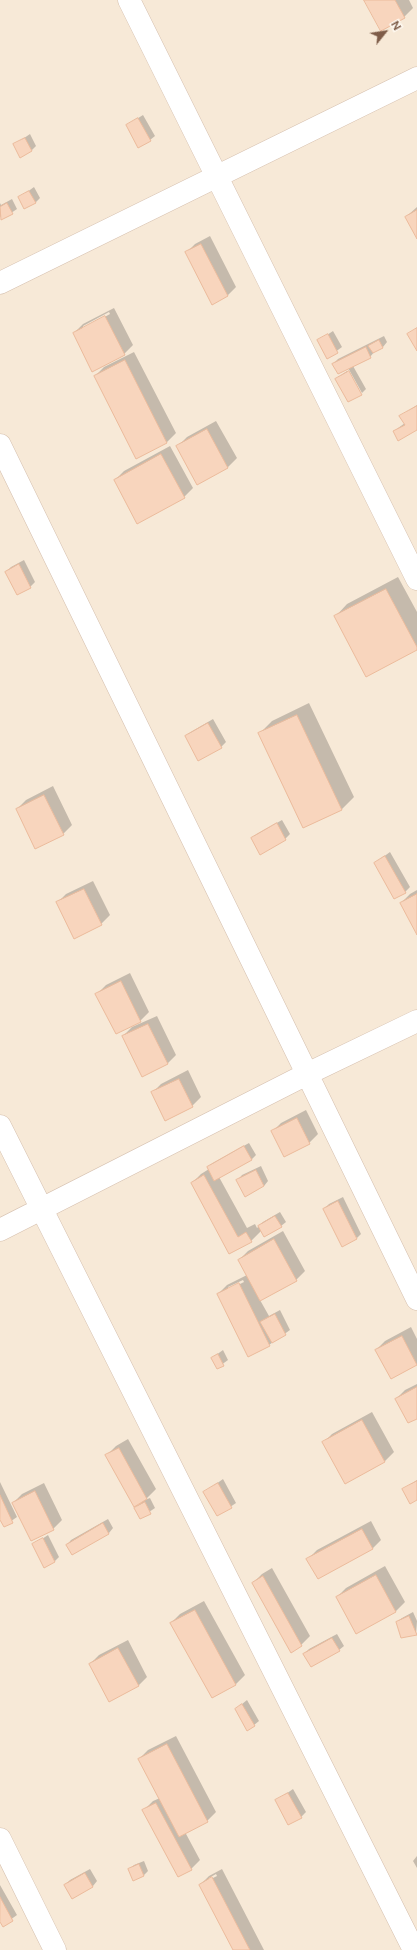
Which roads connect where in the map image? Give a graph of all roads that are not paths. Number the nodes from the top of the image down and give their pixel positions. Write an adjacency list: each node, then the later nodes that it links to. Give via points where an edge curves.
1 (129, 0): 3 (street)
2 (417, 78): 3 (street)
3 (217, 176): 4 (street); 6 (street)
4 (0, 283)
5 (0, 445): 8 (street)
6 (417, 579)
7 (417, 1021): 8 (street)
8 (307, 1074): 10 (street); 12 (street)
9 (0, 1126): 10 (street)
10 (42, 1209): 11 (street); 15 (street)
11 (0, 1230)
12 (417, 1299)
13 (0, 1839): 14 (street)
14 (55, 1950)
15 (414, 1950)

